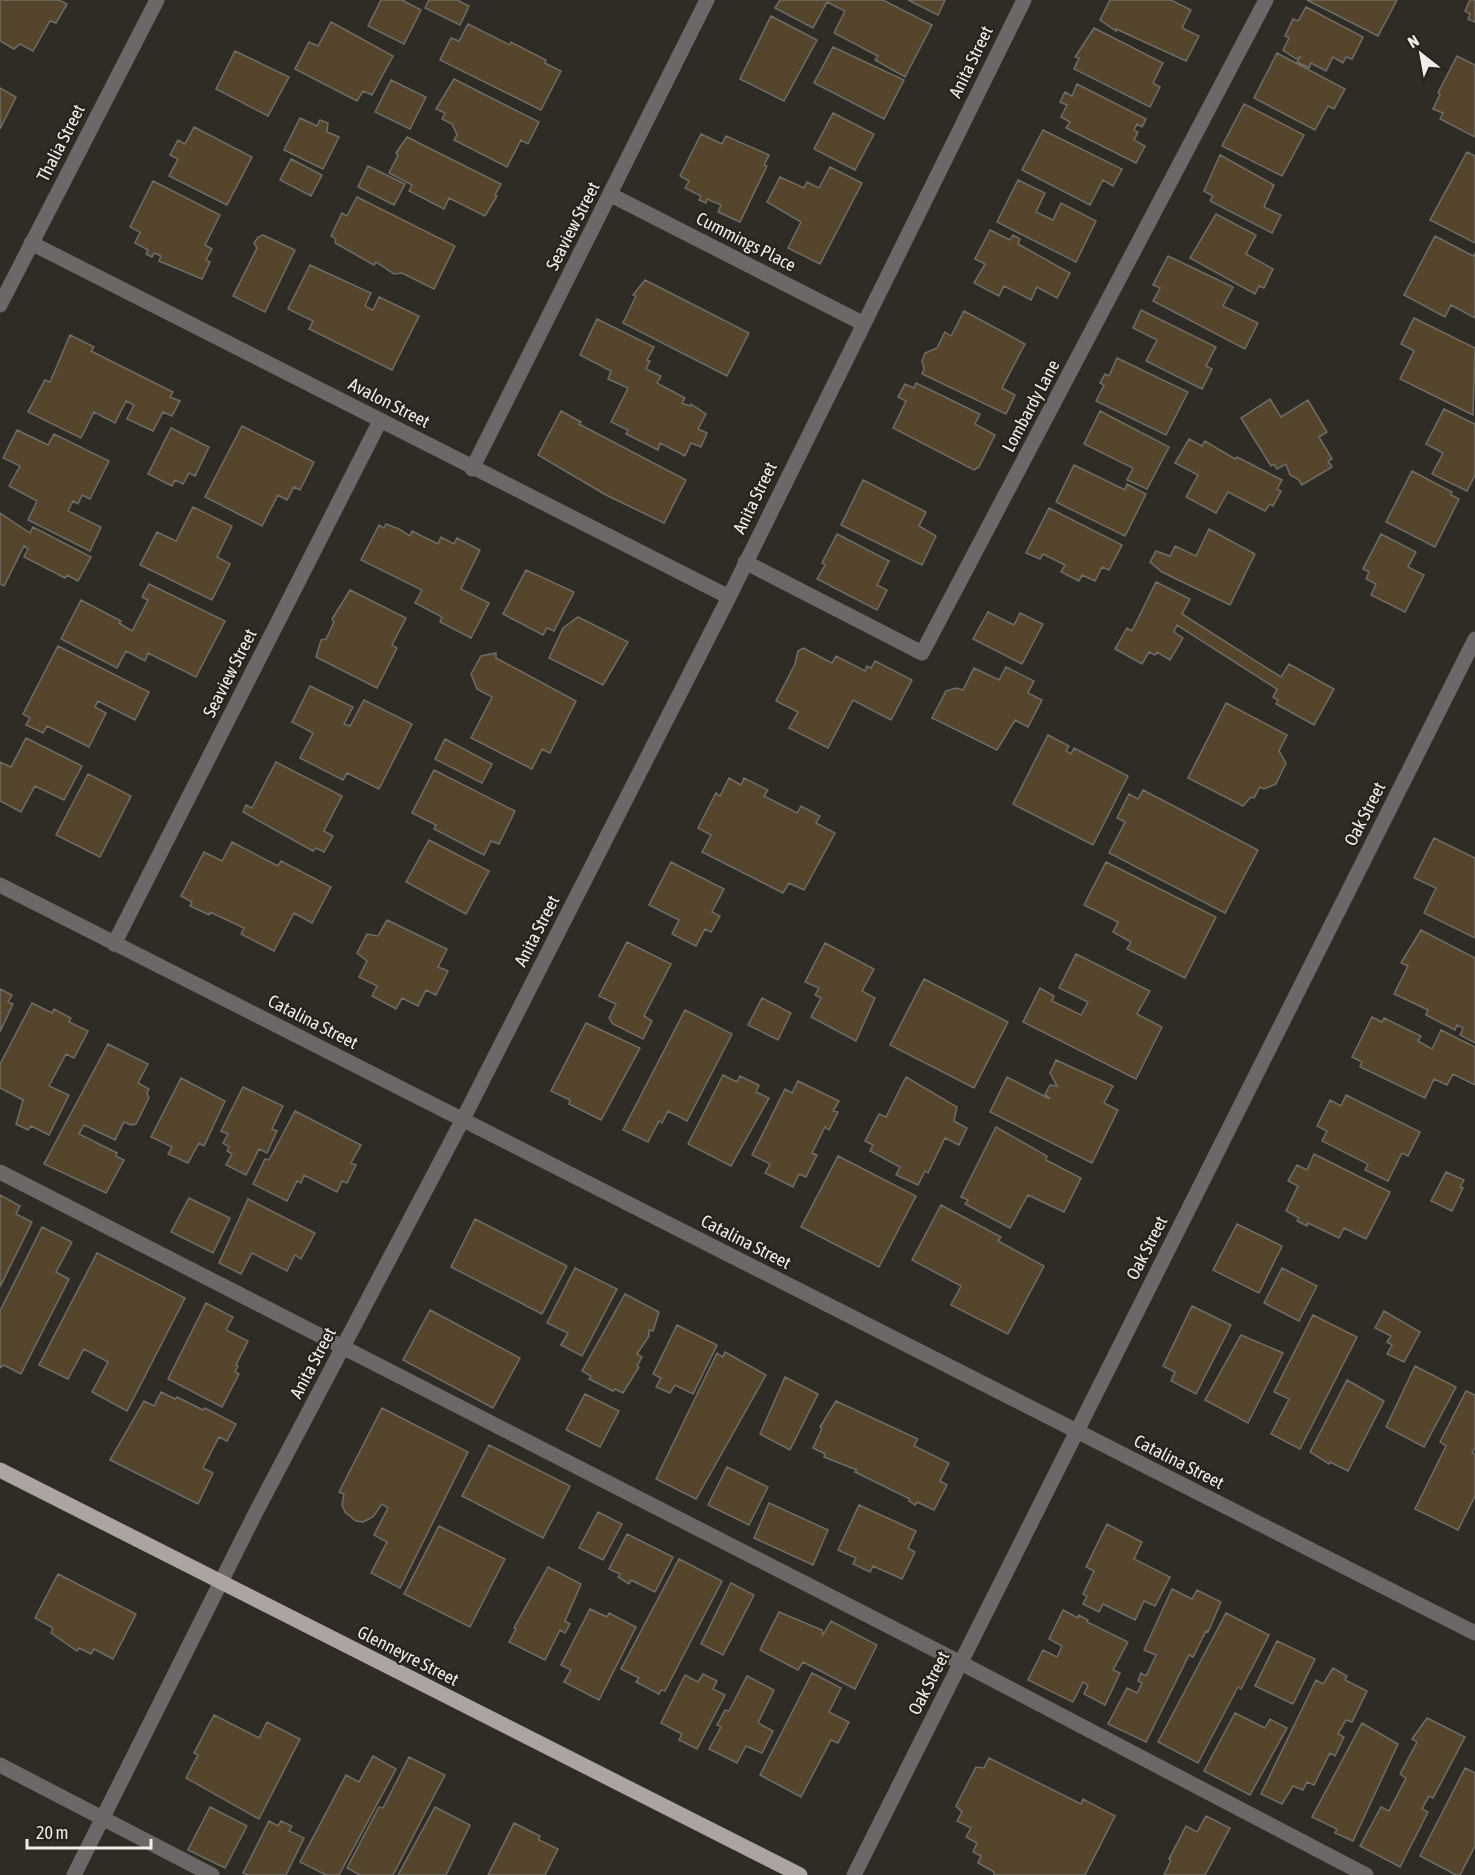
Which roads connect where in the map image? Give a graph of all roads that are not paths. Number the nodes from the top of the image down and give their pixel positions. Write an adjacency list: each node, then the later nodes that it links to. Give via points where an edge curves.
1 (157, 0): 6 (street, Thalia Street)
2 (707, 0): 5 (street, Seaview Street)
3 (1023, 0): 8 (street, Anita Street)
4 (1266, 0): 11 (street, Lombardy Lane, via 922,653)
5 (611, 195): 8 (street, Cummings Place); 10 (street, Seaview Street)
6 (31, 243): 7 (street, Thalia Street); 9 (street, Avalon Street)
7 (0, 305)
8 (864, 324): 11 (street, Anita Street)
9 (380, 420): 10 (street, Avalon Street); 15 (street, Seaview Street)
10 (472, 469): 12 (street, Avalon Street)
11 (745, 562): 12 (street, Anita Street)
12 (729, 597): 16 (street, Anita Street)
13 (1475, 639): 19 (street, Oak Street)
14 (0, 885): 15 (street, Catalina Street)
15 (114, 944): 16 (street, Catalina Street)
16 (463, 1119): 18 (street, Anita Street); 19 (street, Catalina Street)
17 (0, 1172): 18 (street)
18 (343, 1348): 21 (street, Anita Street); 23 (street)
19 (1077, 1432): 22 (street, Catalina Street); 23 (street, Oak Street)
20 (0, 1470): 21 (main road, Glenneyre Street)
21 (220, 1583): 25 (street, Anita Street); 28 (main road, Glenneyre Street)
22 (1475, 1633)
23 (961, 1663): 29 (street, Oak Street); 30 (street)
24 (0, 1765): 25 (street)
25 (102, 1819): 26 (street, Anita Street); 27 (street)
26 (74, 1875)
27 (212, 1875)
28 (800, 1875)
29 (854, 1875)
30 (1366, 1875)

